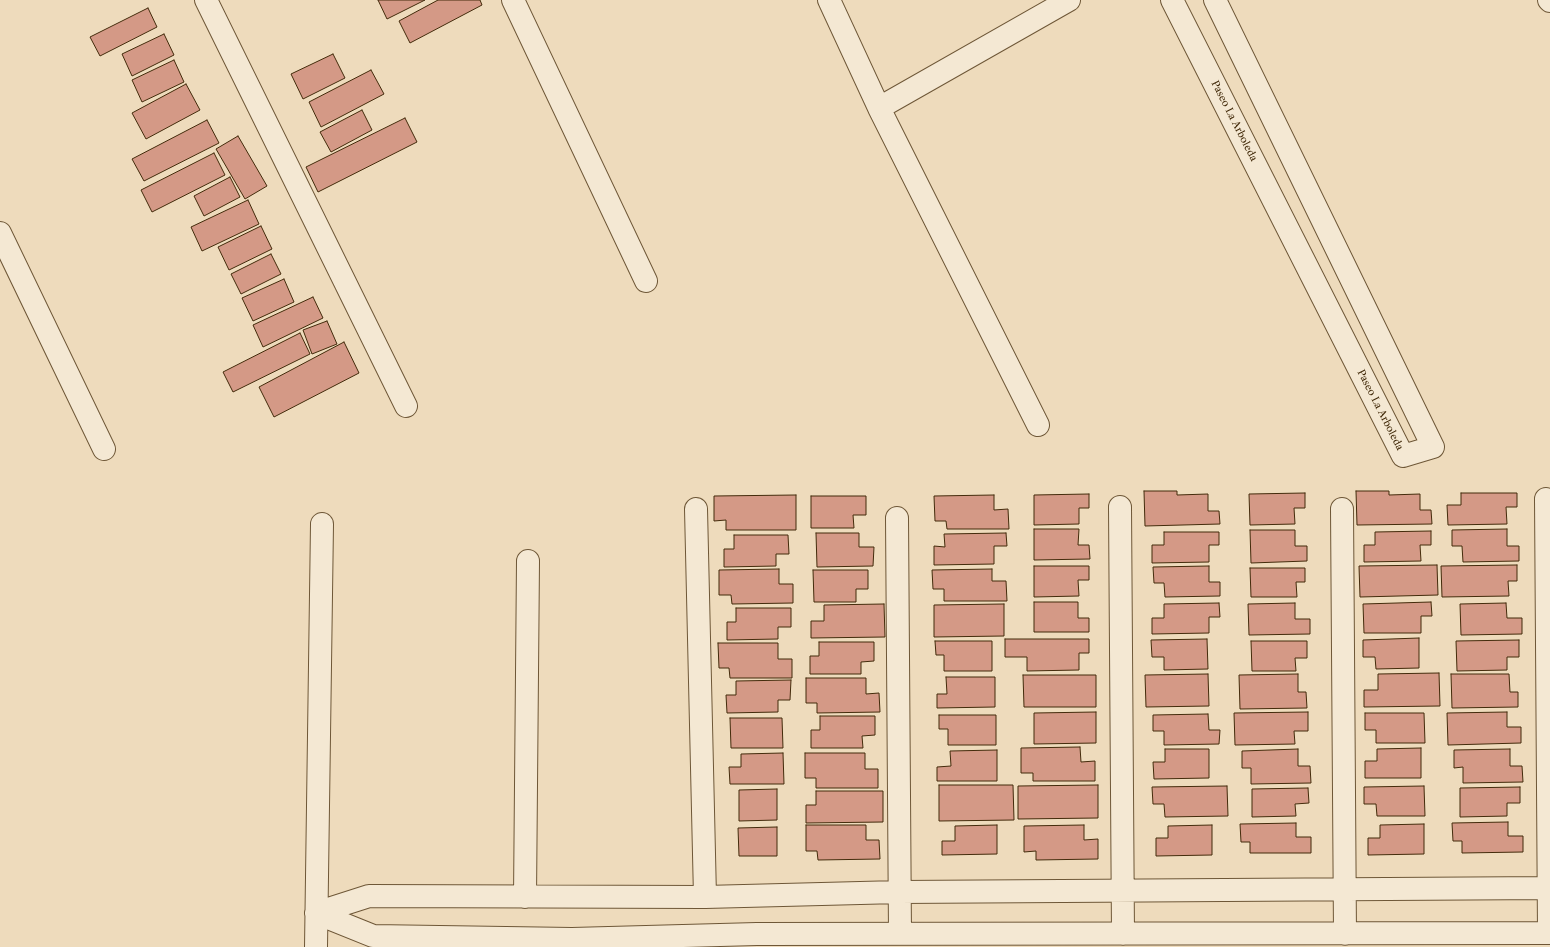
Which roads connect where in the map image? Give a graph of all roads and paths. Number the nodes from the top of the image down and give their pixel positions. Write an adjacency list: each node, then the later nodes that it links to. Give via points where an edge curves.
1 (206, 0): 10 (street)
2 (513, 0): 9 (street)
3 (829, 0): 7 (street)
4 (1070, 0): 7 (street)
5 (1172, 0): 6 (street, Paseo La Arboleda, via 1403,456 1433,447)
6 (1215, 0)
7 (880, 108): 11 (street)
8 (0, 233): 12 (street)
9 (646, 281)
10 (406, 406)
11 (1038, 425)
12 (104, 449)
13 (1546, 499): 20 (street)
14 (1120, 507): 22 (street)
15 (696, 509): 25 (street)
16 (1342, 509): 21 (street)
17 (897, 518): 23 (street)
18 (322, 524): 26 (street)
19 (528, 561): 24 (street)
20 (1549, 888): 21 (street); 27 (street)
21 (1345, 889): 22 (street); 30 (street)
22 (1123, 891): 23 (street); 29 (street)
23 (900, 892): 25 (street); 28 (street)
24 (525, 897): 25 (street); 26 (street, via 369,896)
25 (705, 897)
26 (316, 912): 35 (street, via 373,936); 36 (street)
27 (1550, 932): 32 (street)
28 (900, 934): 33 (street); 34 (street)
29 (1123, 934): 31 (street); 34 (street)
30 (1346, 934): 31 (street); 32 (street)
31 (1212, 940)
32 (1434, 940)
33 (809, 941): 35 (street, via 749,934)
34 (993, 941)
35 (572, 943)
36 (316, 947)

